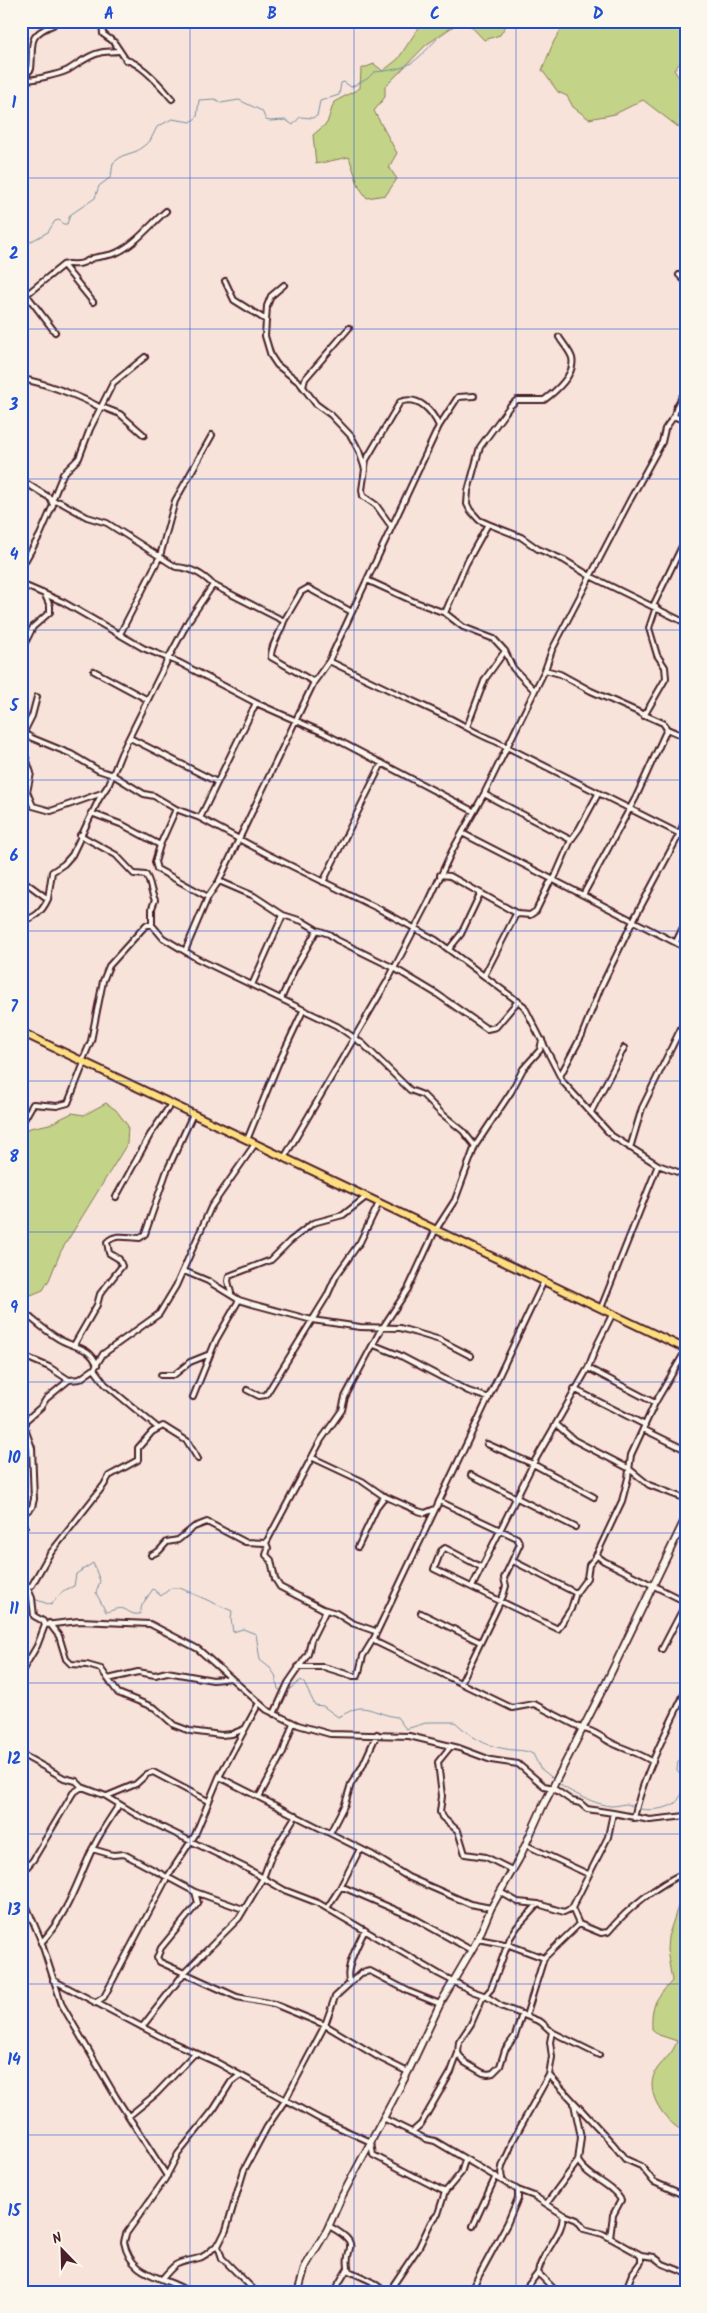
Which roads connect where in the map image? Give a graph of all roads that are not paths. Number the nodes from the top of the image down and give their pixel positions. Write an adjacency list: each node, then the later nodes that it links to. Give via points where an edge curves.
1 (102, 21): 3 (street, via 102,34 114,42)
2 (53, 25): 4 (street, via 40,31 33,39 31,69)
3 (118, 51): 4 (street, via 101,52 51,76); 5 (street, via 155,79)
4 (22, 80)
5 (172, 99)
6 (166, 211): 7 (street, via 115,253)
7 (63, 265): 12 (street); 14 (street)
8 (679, 275): 10 (street)
9 (225, 281): 15 (street, via 234,300)
10 (686, 282)
11 (284, 285): 15 (street, via 271,296)
12 (26, 294): 13 (street); 17 (street)
13 (21, 298)
14 (93, 302)
15 (266, 320): 21 (street, via 265,336 271,356)
16 (349, 328): 21 (street, via 305,380)
17 (55, 332)
18 (559, 337): 33 (street, via 571,356 572,364 565,379 544,400 514,402 480,447 467,504 474,515)
19 (145, 357): 24 (street, via 113,383)
20 (21, 379): 24 (street, via 88,400)
21 (304, 387): 30 (street, via 316,404 332,414 351,436)
22 (686, 390): 25 (street)
23 (474, 396): 27 (street, via 458,397)
24 (101, 408): 28 (street, via 120,414); 32 (street, via 79,458 63,474)
25 (674, 416): 26 (street); 38 (street)
26 (686, 422)
27 (439, 426): 30 (street, via 431,410 417,402 400,402 366,460); 34 (street)
28 (144, 435)
29 (212, 435): 36 (street, via 175,501)
30 (365, 469): 34 (street, via 364,496 376,505)
31 (21, 480): 32 (street)
32 (52, 501): 36 (street, via 106,523); 37 (street, via 46,523)
33 (488, 524): 38 (street, via 521,537); 45 (street)
34 (391, 526): 39 (street)
35 (686, 538): 43 (street)
36 (160, 556): 41 (street, via 176,567 204,575); 48 (street)
37 (21, 568)
38 (590, 576): 43 (street); 53 (street)
39 (368, 580): 44 (street); 45 (street)
40 (21, 584): 42 (street)
41 (213, 585): 46 (street); 51 (street, via 189,620)
42 (44, 593): 48 (street); 49 (street, via 50,612 34,627)
43 (655, 606): 47 (street); 60 (street, via 649,628 656,655 665,667 666,678)
44 (352, 612): 46 (street, via 308,588 301,592); 52 (street)
45 (445, 613): 50 (street, via 464,627 494,639)
46 (284, 621): 55 (street, via 271,657)
47 (686, 623)
48 (120, 634): 51 (street)
49 (21, 651)
50 (505, 651): 56 (street, via 513,668); 62 (street, via 485,679)
51 (168, 660): 58 (street); 59 (street, via 180,663)
52 (329, 660): 55 (street); 62 (street)
53 (545, 670): 56 (street); 60 (street, via 560,674)
54 (94, 671): 58 (street)
55 (314, 682): 61 (street)
56 (534, 690): 69 (street)
57 (37, 697): 64 (street, via 32,716)
58 (148, 700): 67 (street)
59 (256, 703): 61 (street); 72 (street)
60 (644, 716): 63 (street, via 663,723)
61 (295, 721): 70 (street); 88 (street)
62 (468, 727): 69 (street)
63 (667, 729): 65 (street); 79 (street)
64 (22, 732): 66 (street); 71 (street)
65 (686, 737)
66 (21, 738)
67 (130, 738): 71 (street); 72 (street)
68 (21, 743): 73 (street, via 31,773)
69 (506, 748): 75 (street); 76 (street)
70 (382, 763): 80 (street); 95 (street)
71 (113, 775): 74 (street); 78 (street)
72 (217, 782): 83 (street)
73 (27, 792): 74 (street, via 33,806 48,811); 77 (street)
74 (103, 792): 81 (street)
75 (484, 794): 80 (street); 89 (street)
76 (598, 794): 79 (street); 89 (street)
77 (21, 795)
78 (176, 809): 83 (street); 90 (street)
79 (630, 810): 85 (street); 97 (street)
80 (473, 811): 84 (street)
81 (91, 813): 86 (street); 90 (street)
82 (686, 817): 85 (street)
83 (200, 818): 88 (street)
84 (462, 833): 91 (street); 93 (street)
85 (680, 833): 87 (street); 103 (street)
86 (80, 835): 99 (street, via 72,855 52,872); 105 (street, via 116,855 134,874 146,875 155,900)
87 (686, 837)
88 (238, 838): 94 (street); 95 (street)
89 (572, 840): 93 (street)
90 (160, 844): 98 (street, via 157,870)
91 (440, 875): 96 (street, via 450,876); 106 (street)
92 (21, 879): 99 (street)
93 (554, 879): 97 (street); 100 (street, via 536,911)
94 (220, 881): 98 (street); 101 (street, via 254,896)
95 (323, 882): 106 (street)
96 (480, 894): 100 (street); 110 (street, via 461,934)
97 (583, 895): 103 (street)
98 (208, 897): 111 (street)
99 (48, 900): 102 (street, via 37,914)
100 (518, 914): 113 (street)
101 (283, 915): 107 (street); 114 (street)
102 (21, 921)
103 (633, 921): 108 (street); 124 (street)
104 (686, 921): 108 (street)
105 (152, 925): 111 (street, via 163,938); 123 (street, via 146,925 109,966)
106 (416, 928): 110 (street); 112 (street)
107 (317, 930): 112 (street); 115 (street)
108 (676, 942): 109 (street)
109 (686, 948)
110 (449, 950): 113 (street)
111 (185, 951): 114 (street)
112 (394, 968): 116 (street, via 487,1029 496,1027); 120 (street)
113 (484, 976): 116 (street)
114 (252, 985): 115 (street)
115 (282, 999): 117 (street)
116 (518, 1001): 121 (street)
117 (304, 1011): 120 (street, via 337,1026); 129 (street)
118 (686, 1018): 132 (street, via 642,1108)
119 (21, 1032): 123 (main road)
120 (354, 1039): 131 (street, via 410,1090 423,1095); 133 (street)
121 (542, 1040): 124 (street); 131 (street, via 540,1050 523,1068)
122 (624, 1048): 126 (street)
123 (83, 1062): 125 (main road); 128 (street, via 68,1102 57,1106 33,1104)
124 (560, 1076): 126 (street)
125 (172, 1104): 127 (main road); 136 (street, via 150,1135)
126 (590, 1112): 132 (street, via 612,1136)
127 (193, 1114): 129 (main road); 149 (street, via 166,1173 145,1234 140,1238 118,1236 107,1242 109,1253 119,1259 122,1266 100,1294)
128 (21, 1125)
129 (247, 1140): 130 (main road)
130 (255, 1144): 133 (main road); 140 (street, via 212,1207)
131 (475, 1146): 139 (street, via 455,1200)
132 (630, 1148): 134 (street)
133 (284, 1158): 137 (main road)
134 (658, 1165): 135 (street); 144 (street)
135 (686, 1175)
136 (116, 1197)
137 (366, 1197): 138 (main road); 142 (street, via 343,1215 313,1223 271,1260 229,1276)
138 (379, 1202): 139 (main road); 147 (street, via 360,1242 340,1269)
139 (435, 1230): 141 (main road); 148 (street, via 408,1289)
140 (184, 1271): 142 (street); 155 (street, via 159,1314 103,1354)
141 (544, 1281): 144 (main road); 162 (street)
142 (231, 1294): 143 (street)
143 (239, 1300): 147 (street); 152 (street)
144 (601, 1308): 146 (main road)
145 (21, 1310): 149 (street, via 60,1340)
146 (613, 1313): 151 (main road); 156 (street)
147 (312, 1320): 148 (street); 160 (street, via 266,1395 258,1396)
148 (383, 1327): 150 (street); 154 (street, via 400,1328 440,1340)
149 (74, 1345): 155 (street, via 92,1354)
150 (374, 1345): 162 (street); 169 (street, via 345,1397 342,1410)
151 (686, 1349): 163 (street)
152 (210, 1354): 157 (street, via 190,1362 174,1375); 161 (street)
153 (21, 1355): 158 (street)
154 (471, 1356)
155 (96, 1367): 158 (street, via 80,1379); 166 (street, via 105,1384)
156 (588, 1368): 159 (street); 163 (street)
157 (160, 1375)
158 (69, 1380): 180 (street, via 25,1420 32,1448 34,1499 32,1507)
159 (574, 1389): 164 (street); 165 (street)
160 (247, 1390)
161 (192, 1397)
162 (489, 1398): 178 (street)
163 (655, 1403): 165 (street)
164 (557, 1425): 171 (street); 172 (street, via 574,1440)
165 (644, 1427): 168 (street); 172 (street)
166 (158, 1428): 170 (street, via 163,1426 187,1441); 194 (street, via 138,1448 138,1460 109,1476 49,1555)
167 (487, 1444): 171 (street)
168 (686, 1450)
169 (312, 1458): 174 (street, via 362,1481); 186 (street)
170 (198, 1459)
171 (533, 1464): 175 (street); 176 (street)
172 (628, 1468): 177 (street, via 649,1485); 189 (street, via 622,1502)
173 (471, 1476): 175 (street)
174 (385, 1496): 179 (street, via 425,1513); 187 (street)
175 (517, 1497): 183 (street); 185 (street)
176 (594, 1497)
177 (686, 1499)
178 (439, 1501): 179 (street); 185 (street)
179 (435, 1509): 202 (street)
180 (21, 1516)
181 (686, 1517): 192 (street)
182 (21, 1521): 184 (street, via 25,1526)
183 (575, 1527)
184 (21, 1530)
185 (500, 1530): 190 (street, via 519,1541); 191 (street)
186 (266, 1543): 188 (street, via 245,1542 207,1522 194,1527 178,1540 167,1542); 199 (street, via 266,1556 271,1560 280,1587)
187 (358, 1547)
188 (151, 1555)
189 (596, 1555): 192 (street); 196 (street, via 589,1565 587,1578)
190 (513, 1560): 196 (street); 197 (street, via 504,1578 505,1590)
191 (481, 1567): 193 (street); 193 (street, via 445,1548 441,1551 434,1569)
192 (654, 1585): 198 (street); 215 (street)
193 (472, 1587): 197 (street)
194 (28, 1589): 195 (street); 201 (street, via 34,1616)
195 (21, 1592)
196 (576, 1593): 197 (street, via 571,1609 558,1629)
197 (500, 1602): 204 (street)
198 (686, 1602): 205 (street)
199 (326, 1610): 202 (street); 206 (street, via 308,1654)
200 (421, 1613): 204 (street)
201 (47, 1624): 207 (street); 208 (street, via 79,1621 150,1624 198,1649); 209 (street, via 59,1636 66,1659 71,1664 101,1670)
202 (376, 1631): 203 (street)
203 (374, 1638): 206 (street, via 363,1656 358,1676 324,1667); 210 (street, via 376,1642)
204 (480, 1642): 210 (street)
205 (662, 1648)
206 (298, 1667): 213 (street)
207 (21, 1672)
208 (232, 1678): 209 (street, via 213,1680 167,1672 138,1672); 212 (street)
209 (108, 1679): 216 (street, via 118,1693 154,1708 174,1725 190,1731 220,1735)
210 (461, 1683): 215 (street, via 512,1708 534,1704)
211 (686, 1690): 220 (street)
212 (259, 1703): 213 (street); 216 (street)
213 (274, 1714): 214 (street)
214 (293, 1723): 217 (street, via 330,1734); 225 (street, via 283,1752)
215 (583, 1728): 220 (street); 223 (street)
216 (244, 1729): 221 (street)
217 (377, 1734): 218 (street, via 409,1736); 232 (street)
218 (451, 1746): 223 (street, via 491,1760 518,1764 534,1779); 237 (street, via 438,1762 442,1818 458,1831 465,1854 486,1857)
219 (21, 1754): 222 (street)
220 (653, 1762): 231 (street, via 639,1794)
221 (219, 1776): 225 (street); 226 (street)
222 (82, 1787): 224 (street); 239 (street, via 74,1793)
223 (553, 1787): 228 (street, via 587,1809); 234 (street)
224 (106, 1796): 226 (street, via 136,1784 153,1772); 227 (street)
225 (259, 1797): 229 (street)
226 (208, 1801): 233 (street)
227 (119, 1805): 233 (street); 235 (street)
228 (613, 1813): 231 (street); 240 (street, via 611,1830)
229 (296, 1815): 232 (street); 242 (street, via 272,1854)
230 (686, 1816): 231 (street, via 650,1820)
231 (634, 1818)
232 (330, 1832): 236 (street)
233 (191, 1842): 241 (street); 242 (street)
234 (526, 1845): 237 (street); 240 (street)
235 (92, 1849): 241 (street, via 113,1855 124,1854); 255 (street, via 68,1906 57,1926)
236 (360, 1849): 243 (street); 249 (street, via 408,1877 470,1904)
237 (512, 1870): 245 (street)
238 (686, 1872): 252 (street, via 649,1895 608,1932 602,1933)
239 (21, 1874)
240 (588, 1874): 250 (street)
241 (168, 1876): 244 (street); 264 (street, via 104,1997)
242 (263, 1878): 248 (street); 251 (street)
243 (340, 1888): 248 (street); 257 (street, via 412,1918)
244 (195, 1892): 251 (street); 259 (street, via 198,1903 157,1958)
245 (500, 1892): 247 (street, via 518,1902); 249 (street)
246 (21, 1893): 255 (street)
247 (538, 1904): 250 (street, via 564,1912); 256 (street, via 517,1927)
248 (326, 1908): 253 (street)
249 (491, 1908): 254 (street)
250 (572, 1908): 252 (street)
251 (243, 1909): 259 (street, via 239,1918)
252 (579, 1924): 258 (street)
253 (365, 1930): 261 (street); 262 (street, via 347,1969)
254 (478, 1939): 256 (street); 257 (street)
255 (41, 1943): 260 (street)
256 (509, 1946): 258 (street); 263 (street)
257 (471, 1950): 261 (street)
258 (544, 1958): 266 (street)
259 (184, 1973): 267 (street, via 237,1997 274,2004); 268 (street)
260 (53, 1980): 264 (street); 278 (street, via 68,2018)
261 (452, 1981): 263 (street); 265 (street)
262 (350, 1983): 265 (street, via 361,1973 370,1971); 267 (street, via 336,1997)
263 (486, 1996): 266 (street); 270 (street, via 459,2042)
264 (95, 2003): 268 (street)
265 (440, 2004): 273 (street)
266 (524, 2015): 269 (street); 270 (street, via 500,2066 493,2073 482,2073 464,2062)
267 (325, 2025): 273 (street); 276 (street)
268 (142, 2027): 271 (street)
269 (552, 2032): 272 (street); 274 (street)
270 (458, 2053): 280 (street, via 432,2106)
271 (195, 2054): 275 (street); 278 (street)
272 (598, 2055)
273 (408, 2072): 279 (street)
274 (549, 2075): 277 (street); 286 (street, via 512,2142 501,2168)
275 (239, 2076): 276 (street); 284 (street, via 231,2082 178,2154)
276 (286, 2099): 281 (street); 295 (street, via 244,2170 232,2214)
277 (574, 2104): 283 (street, via 581,2137); 289 (street, via 624,2159 641,2166 654,2182)
278 (129, 2116): 284 (street)
279 (383, 2118): 280 (street); 281 (street)
280 (412, 2132): 282 (street, via 435,2141)
281 (371, 2142): 288 (street, via 372,2155); 292 (street)
282 (464, 2160): 285 (street); 288 (street, via 461,2173)
283 (578, 2161): 290 (street); 294 (street, via 621,2200 613,2215)
284 (167, 2176): 300 (street, via 126,2234 124,2242 135,2266)
285 (496, 2176): 286 (street); 293 (street)
286 (503, 2180): 287 (street)
287 (518, 2190): 290 (street); 307 (street, via 507,2224)
288 (445, 2192): 306 (street, via 438,2214)
289 (686, 2196)
290 (547, 2203): 291 (street)
291 (562, 2214): 294 (street, via 577,2220 584,2229); 298 (street, via 564,2220 538,2266)
292 (329, 2226): 297 (street, via 348,2237); 303 (street, via 305,2267)
293 (472, 2226)
294 (610, 2238): 296 (street)
295 (219, 2243): 300 (street, via 200,2258 174,2264); 302 (street, via 222,2258)
296 (641, 2255): 299 (street, via 654,2257); 310 (street, via 641,2262)
297 (348, 2268): 304 (street); 305 (street)
298 (538, 2273): 308 (street); 309 (street)
299 (686, 2274)
300 (162, 2280): 301 (street)
301 (189, 2292)
302 (256, 2292)
303 (298, 2292)
304 (336, 2292)
305 (386, 2292)
306 (392, 2292)
307 (470, 2292)
308 (523, 2292)
309 (557, 2292)
310 (625, 2292)

